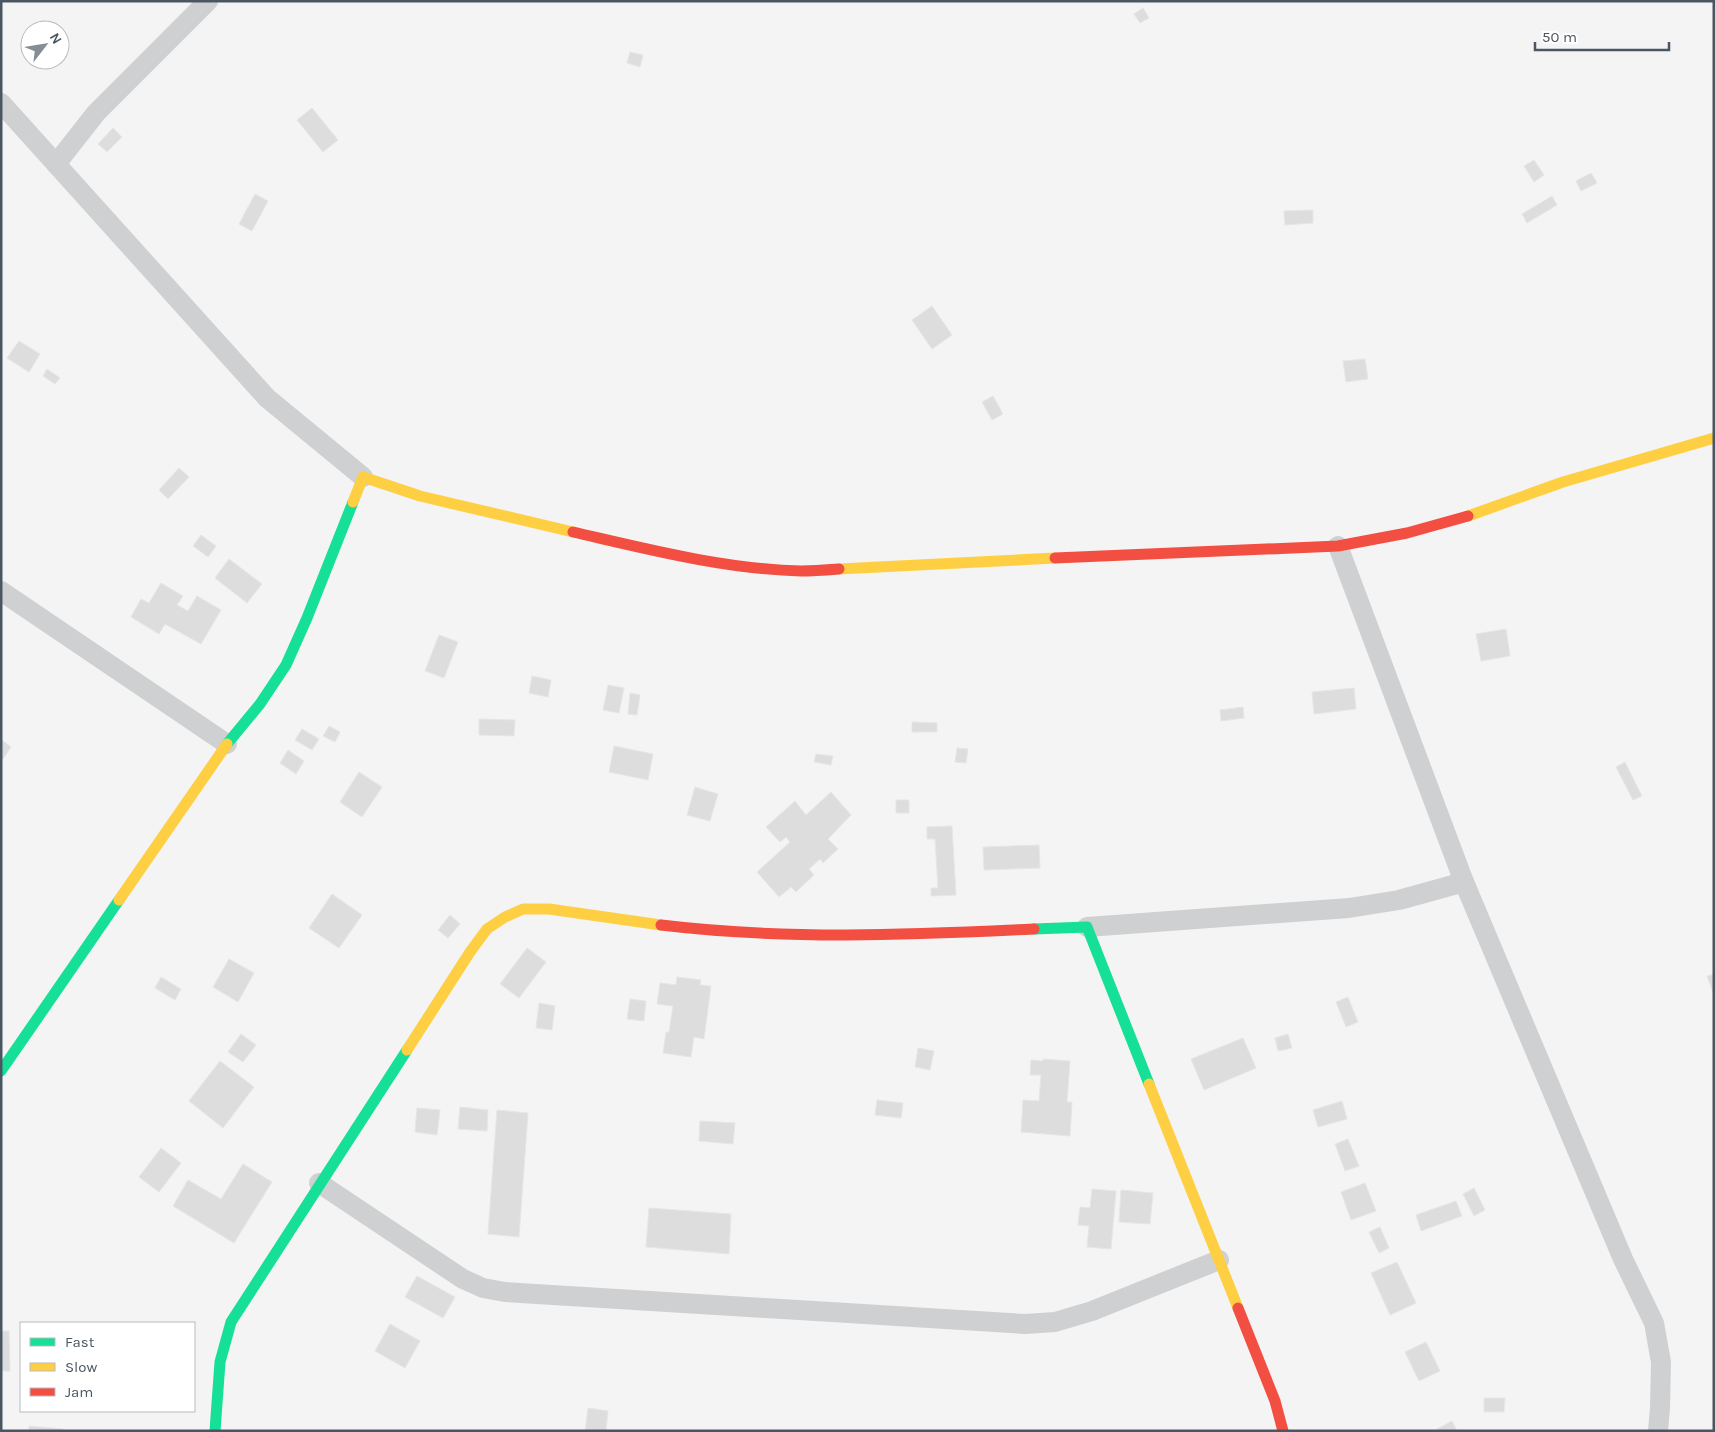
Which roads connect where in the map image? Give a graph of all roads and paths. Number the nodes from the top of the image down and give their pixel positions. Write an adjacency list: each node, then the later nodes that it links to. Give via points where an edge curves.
1 (208, 1): 3 (street, via 96,114)
2 (1, 103): 3 (street)
3 (56, 164): 5 (street, via 267,398)
4 (1714, 438): 6 (street, via 1604,469 1423,529)
5 (363, 477): 6 (street, via 470,510 666,553 801,571); 8 (street, via 286,665)
6 (1338, 546): 9 (street)
7 (1, 591): 8 (street)
8 (228, 744): 11 (street)
9 (1464, 882): 10 (street, via 1399,900 1348,908); 16 (street, via 1623,1259 1654,1323 1661,1362)
10 (1087, 927): 12 (street, via 865,936 766,934 709,931 549,909 523,909 487,929); 13 (street)
11 (1, 1071)
12 (319, 1183): 13 (street, via 463,1279 483,1288 505,1292 1025,1324 1055,1322 1092,1311); 14 (street, via 231,1322 219,1361)
13 (1219, 1260): 15 (street, via 1275,1401)
14 (215, 1431)
15 (1283, 1431)
16 (1658, 1431)

